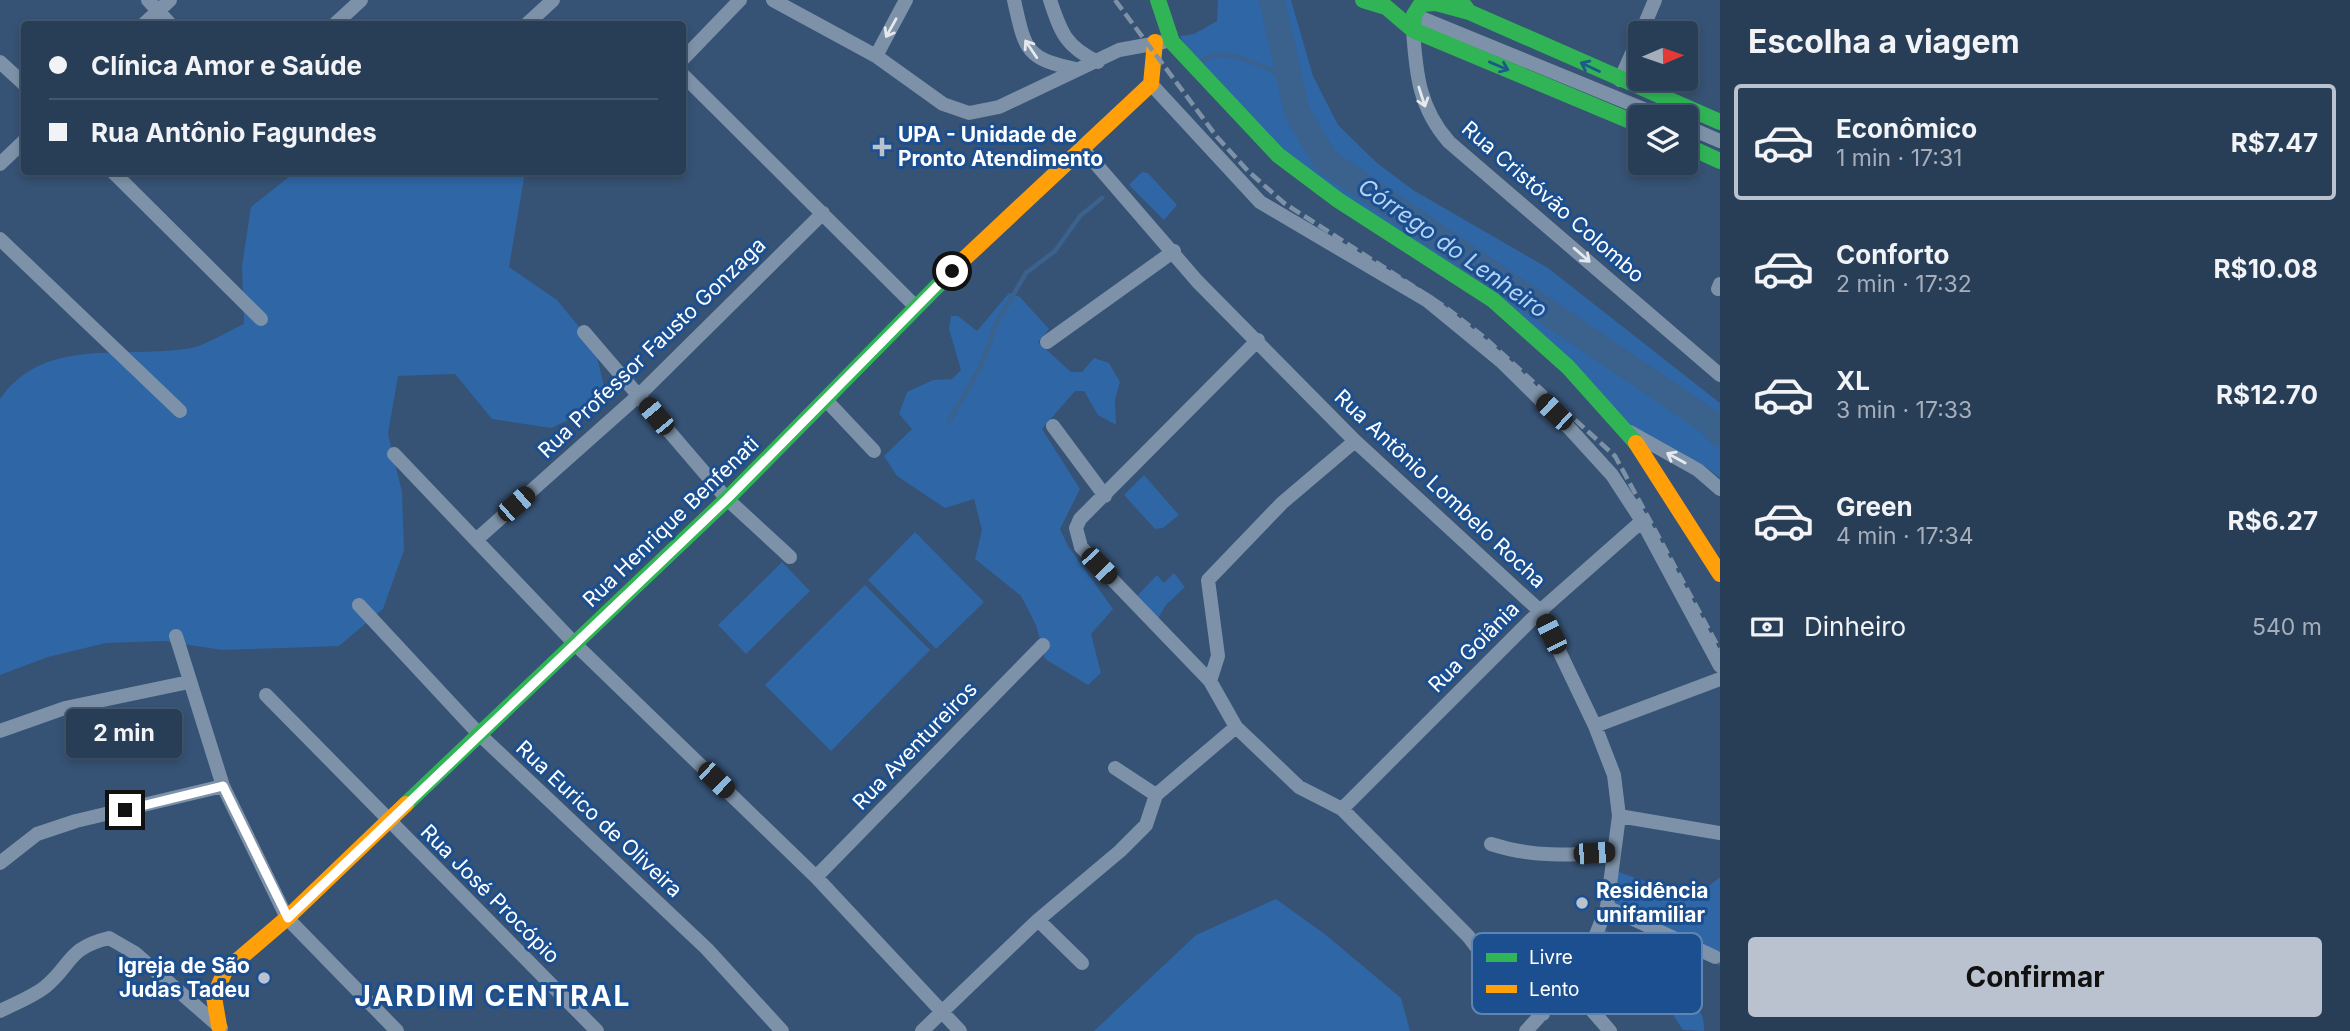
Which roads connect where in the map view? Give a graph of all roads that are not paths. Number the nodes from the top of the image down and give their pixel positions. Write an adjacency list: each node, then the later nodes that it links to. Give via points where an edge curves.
1 (170, 0): 13 (street)
2 (361, 0): 17 (street)
3 (553, 0): 18 (street)
4 (773, 0): 15 (street)
5 (906, 0): 24 (street, one-way to 24)
6 (1014, 0): 28 (street, one-way to 6, via 1049,63 1032,53)
7 (1050, 0): 26 (street, via 1076,52)
8 (1158, 0): 22 (main road)
9 (1363, 0): 12 (main road)
10 (1655, 0): 19 (street)
11 (736, 1): 23 (street)
12 (1387, 2): 20 (main road)
13 (153, 5): 16 (street)
14 (1465, 6): 20 (main road, via 1418,5); 30 (main road, one-way to 14)
15 (800, 7): 24 (street)
16 (167, 21)
17 (338, 21)
18 (530, 21)
19 (1646, 21)
20 (1414, 23): 33 (street); 34 (main road, one-way to 34); 52 (street, Rua Cristóvão Colombo, one-way to 52, via 1421,94 1430,117 1449,142)
21 (1155, 42): 22 (street); 26 (street, via 1119,50); 32 (main road)
22 (1172, 42): 57 (main road, via 1278,155 1338,200 1493,300 1535,335)
23 (686, 56)
24 (876, 56): 28 (street, via 943,104 969,113 999,107)
25 (0, 62): 31 (street)
26 (1098, 62): 28 (street)
27 (1628, 62): 30 (street)
28 (1076, 69)
29 (686, 78): 44 (street)
30 (1620, 80): 35 (main road)
31 (21, 81)
32 (1151, 84): 39 (main road, Rua Henrique Benfenati); 64 (street, via 1260,202 1428,301 1502,361 1612,475)
33 (1631, 105)
34 (1628, 120)
35 (1720, 122)
36 (1698, 132): 37 (street)
37 (1720, 141)
38 (21, 144): 42 (street)
39 (1083, 149): 46 (street, Rua Antônio Lombelo Rocha); 47 (main road, Rua Henrique Benfenati)
40 (1698, 151): 41 (main road)
41 (1720, 161)
42 (0, 164)
43 (116, 175): 48 (street)
44 (823, 213): 47 (street); 53 (street, Rua Professor Fausto Gonzaga)
45 (0, 239): 55 (street)
46 (1174, 251): 50 (street, Rua Antônio Lombelo Rocha, via 1197,281); 51 (street)
47 (915, 306): 54 (main road, Rua Henrique Benfenati)
48 (261, 319)
49 (584, 332): 53 (street)
50 (1258, 340): 58 (street, Rua Antônio Lombelo Rocha); 62 (street)
51 (1047, 342)
52 (1720, 374)
53 (639, 395): 63 (street); 65 (street, Rua Professor Fausto Gonzaga)
54 (825, 399): 59 (street); 63 (main road, Rua Henrique Benfenati)
55 (180, 411)
56 (1054, 426): 62 (street)
57 (1629, 432): 61 (street, one-way to 57, via 1698,470); 66 (main road)
58 (1355, 441): 70 (street, Rua Antônio Lombelo Rocha); 76 (street, via 1282,503 1208,580 1218,656)
59 (874, 451)
60 (394, 454): 65 (street)
61 (1720, 489)
62 (1105, 496): 76 (street, via 1076,527 1081,547)
63 (727, 499): 67 (street); 72 (main road, Rua Henrique Benfenati)
64 (1642, 521): 70 (street, Rua Goiânia); 74 (street)
65 (476, 540): 72 (street)
66 (1713, 544): 68 (main road)
67 (790, 557)
68 (1720, 573)
69 (359, 605): 82 (street, Rua Eurico de Oliveira)
70 (1540, 611): 79 (street, Rua Antônio Lombelo Rocha); 86 (street, Rua Goiânia)
71 (176, 636): 77 (street)
72 (575, 644): 82 (main road, Rua Henrique Benfenati); 93 (street)
73 (1043, 645): 93 (street, Rua Aventureiros)
74 (1720, 666)
75 (1720, 679): 79 (street)
76 (1210, 681): 80 (street)
77 (189, 682): 81 (street, via 65,708); 84 (street)
78 (265, 695): 88 (street, Rua José Procópio)
79 (1595, 726): 87 (street, Rua Antônio Lombelo Rocha, via 1614,775)
80 (1236, 727): 85 (street); 86 (street, via 1299,786)
81 (0, 731)
82 (479, 734): 88 (main road, Rua Henrique Benfenati); 110 (street, Rua Eurico de Oliveira, via 707,949)
83 (1115, 768): 85 (street)
84 (223, 786): 92 (street, via 37,834); 95 (street)
85 (1156, 795): 96 (street, via 1146,825)
86 (1342, 809): 99 (street)
87 (1619, 816): 89 (street); 91 (street, Rua Antônio Lombelo Rocha)
88 (387, 820): 95 (main road, Rua Henrique Benfenati); 109 (street, Rua José Procópio)
89 (1720, 833)
90 (1491, 844): 91 (street, via 1553,856)
91 (1614, 852): 94 (street, Rua Antônio Lombelo Rocha)
92 (0, 863)
93 (816, 877): 103 (street)
94 (1607, 907): 97 (street, Rua Antônio Lombelo Rocha); 98 (street)
95 (288, 918): 107 (main road, Rua Henrique Benfenati, via 219,979 213,999); 108 (street)
96 (1038, 920): 102 (street); 103 (street)
97 (1597, 933)
98 (1663, 933)
99 (1472, 941)
100 (1702, 951): 101 (street)
101 (1715, 957)
102 (1082, 963)
103 (943, 1010): 111 (street); 112 (street)
104 (0, 1011): 107 (street, via 45,987 88,943 109,938 135,953)
105 (1543, 1014): 113 (street, Rua Antônio Lombelo Rocha)
106 (1595, 1014): 114 (street)
107 (221, 1028)
108 (397, 1031)
109 (597, 1031)
110 (782, 1031)
111 (922, 1031)
112 (960, 1031)
113 (1526, 1031)
114 (1610, 1031)

